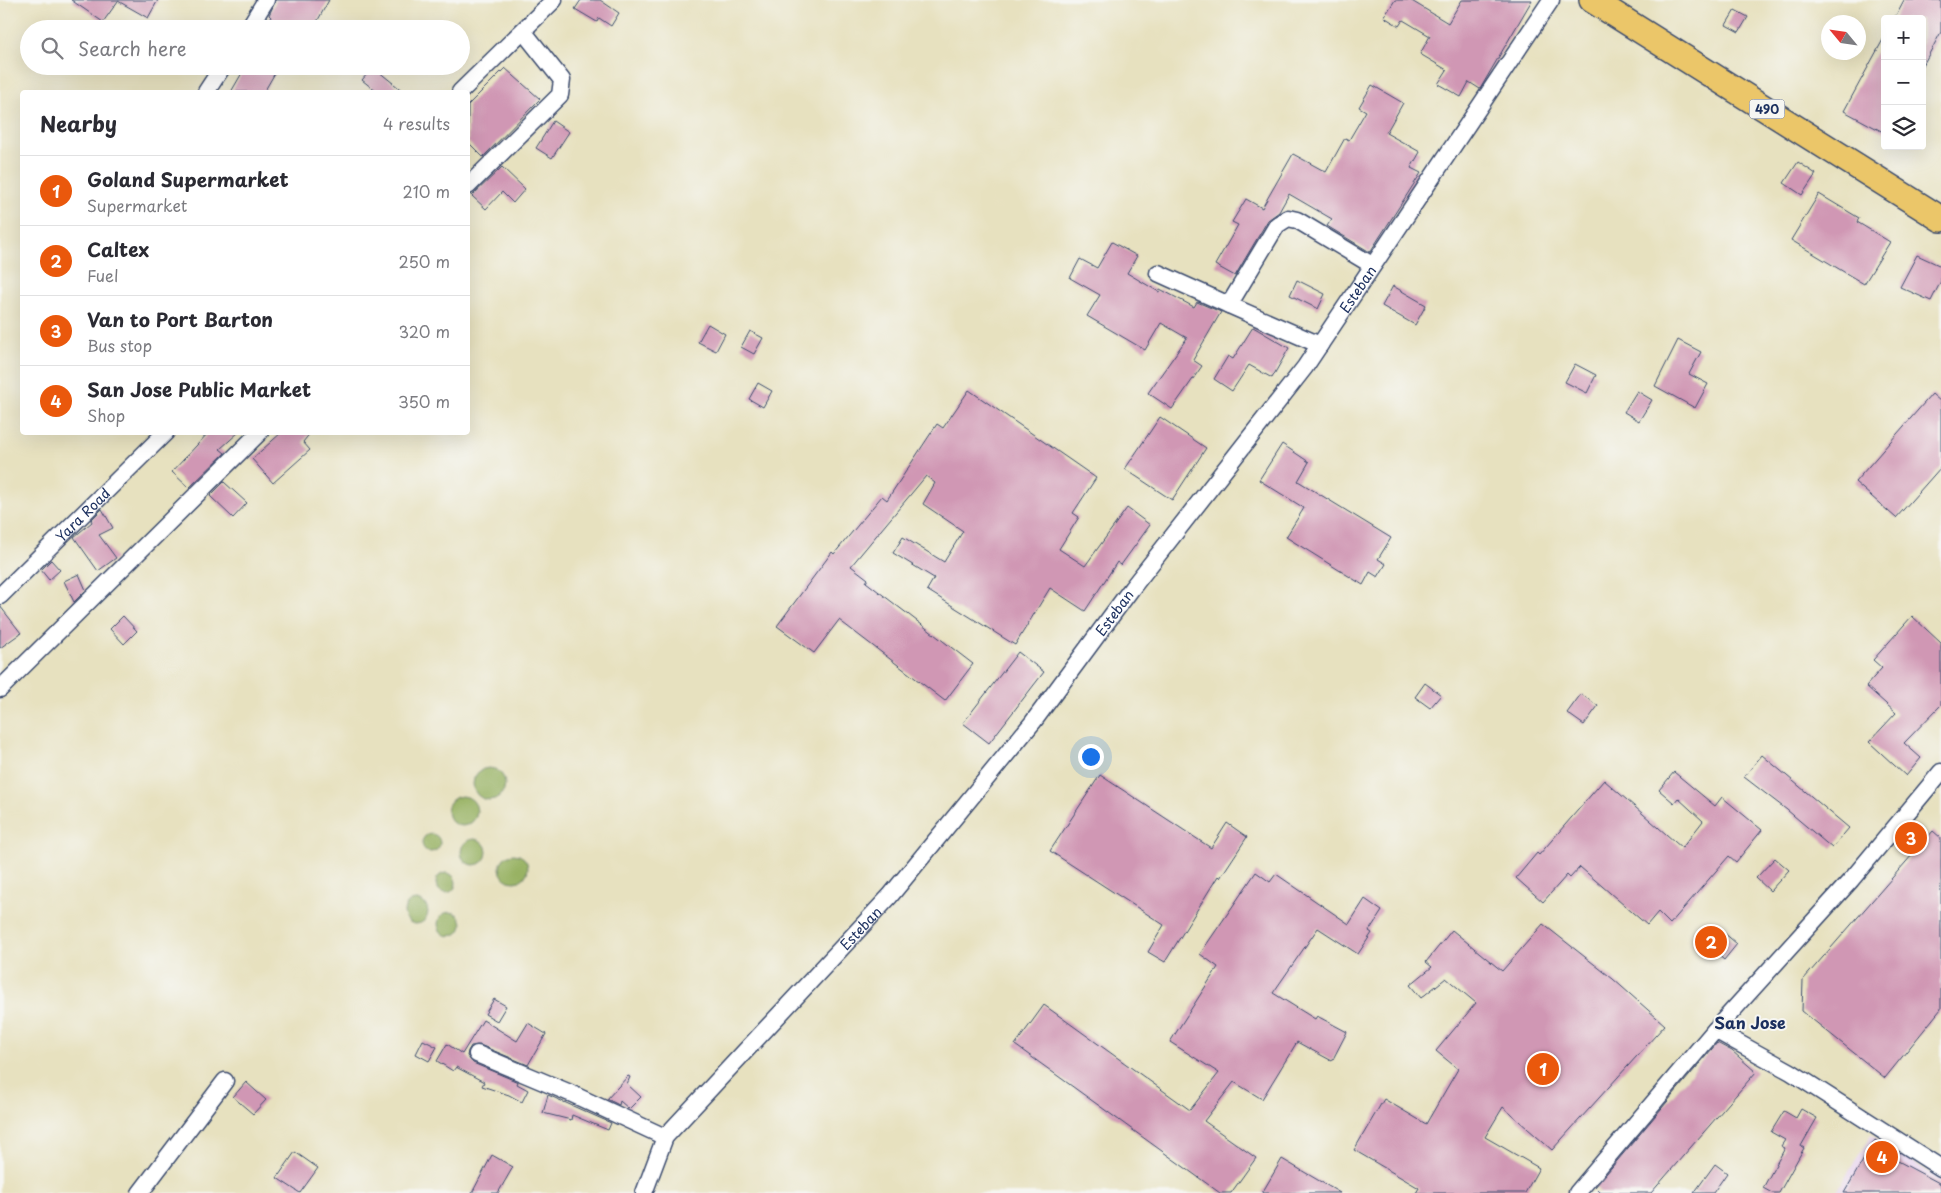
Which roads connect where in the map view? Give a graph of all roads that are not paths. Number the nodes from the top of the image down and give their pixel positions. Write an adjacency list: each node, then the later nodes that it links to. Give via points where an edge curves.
1 (266, 0): 5 (street)
2 (554, 0): 6 (street)
3 (1551, 0): 12 (street, Esteban)
4 (1592, 0): 11 (main road, 490)
5 (254, 20)
6 (522, 31): 9 (street); 10 (street, via 562,80 560,95)
7 (218, 75): 8 (street)
8 (207, 90)
9 (462, 90)
10 (470, 184)
11 (1941, 219)
12 (1372, 265): 14 (street, via 1297,220 1288,218 1276,225); 15 (street, Esteban)
13 (1158, 273): 14 (street)
14 (1230, 305): 15 (street)
15 (1320, 345): 24 (street, Esteban, via 1132,588 1034,722 890,896)
16 (163, 435): 18 (street, Yara Road)
17 (257, 435): 19 (street)
18 (0, 596)
19 (0, 689)
20 (1941, 772): 21 (street, via 1851,880)
21 (1715, 1030): 25 (street, via 1791,1072); 28 (street)
22 (477, 1054): 24 (street)
23 (225, 1081): 26 (street)
24 (665, 1137): 27 (street, Esteban)
25 (1941, 1168)
26 (140, 1193)
27 (644, 1193)
28 (1576, 1193)

